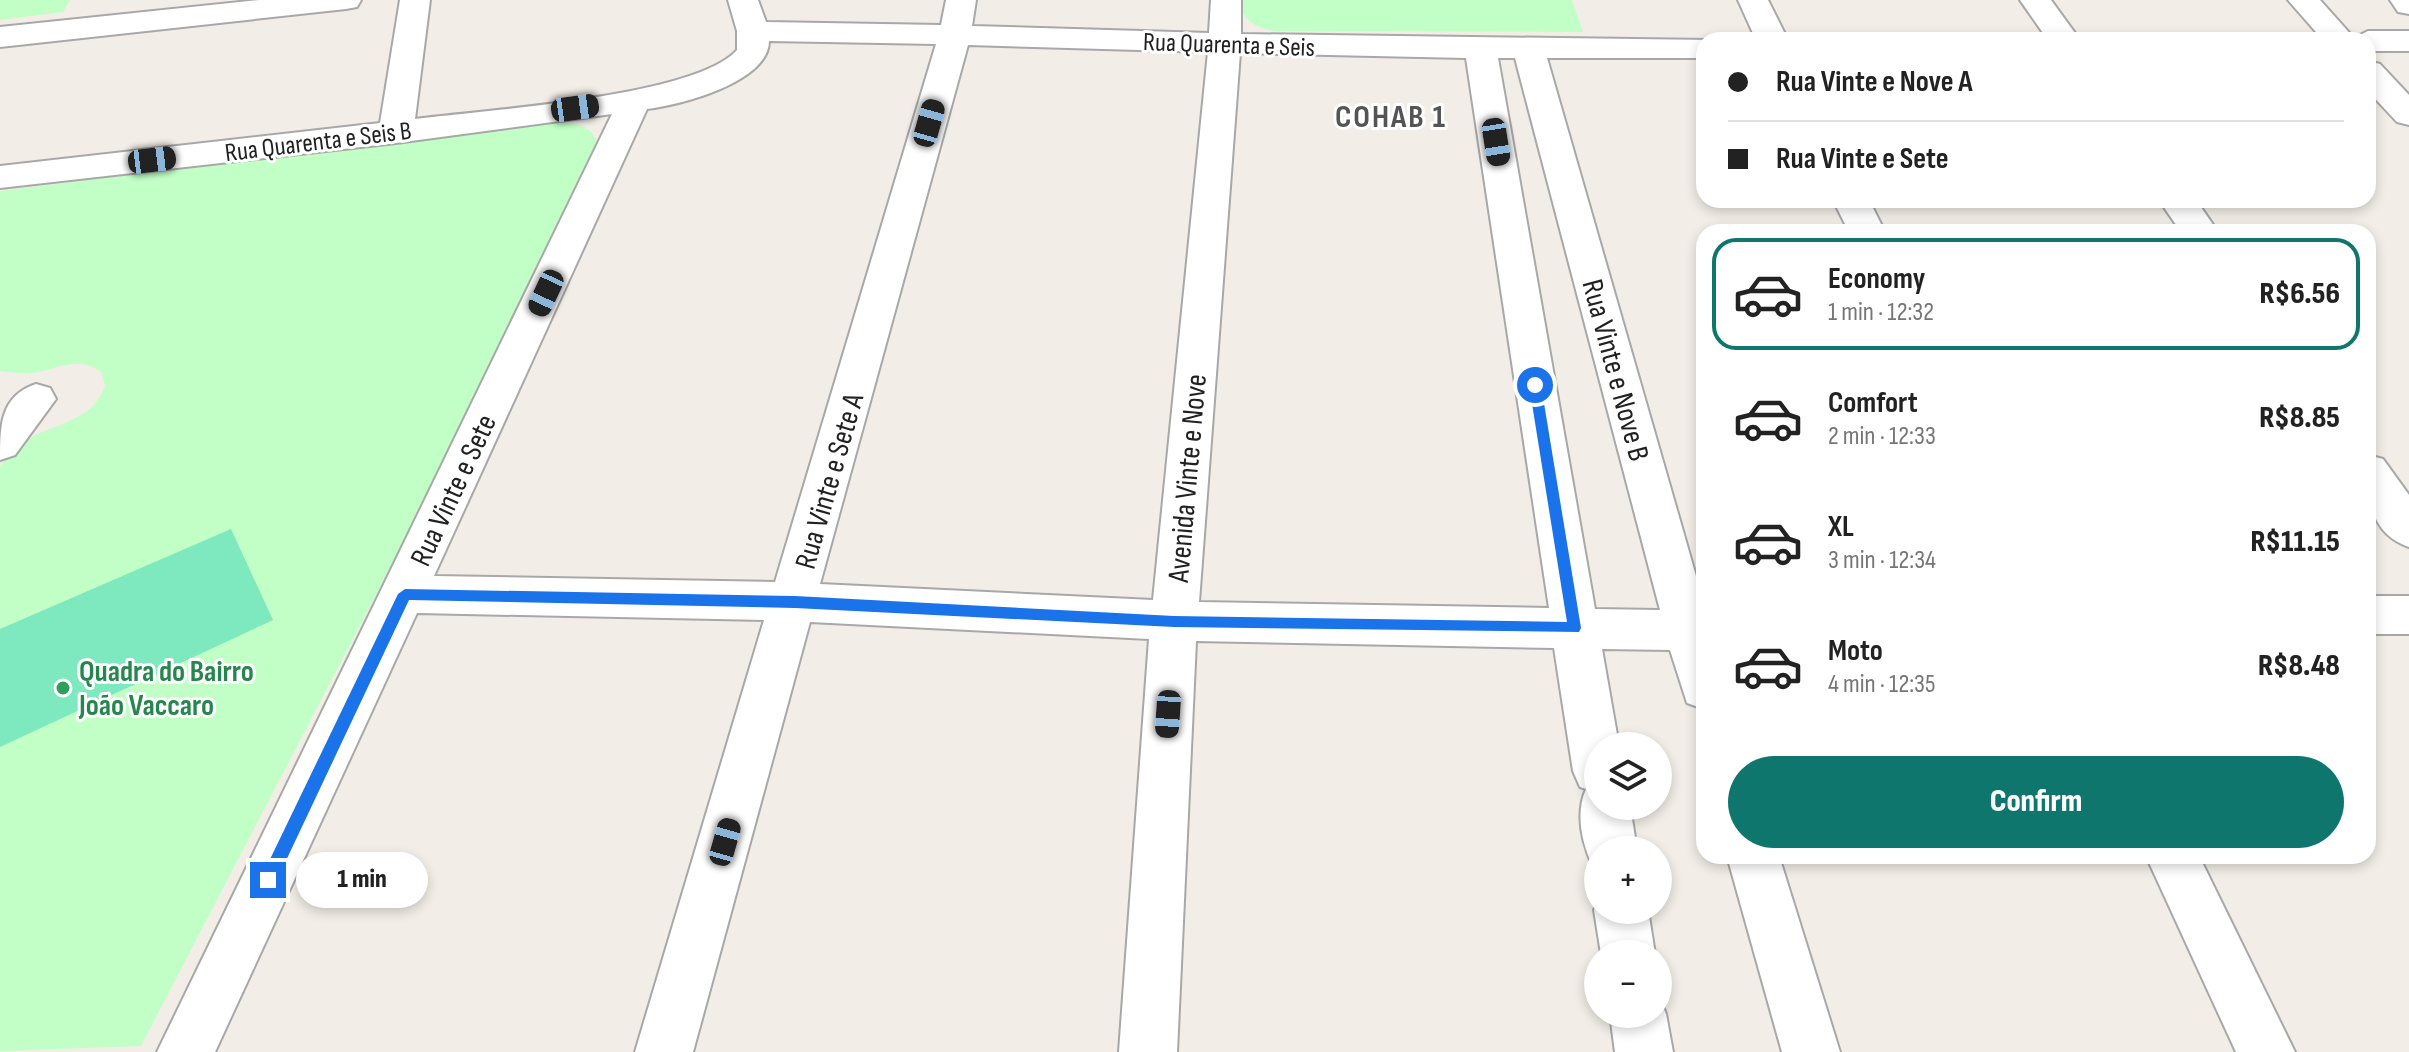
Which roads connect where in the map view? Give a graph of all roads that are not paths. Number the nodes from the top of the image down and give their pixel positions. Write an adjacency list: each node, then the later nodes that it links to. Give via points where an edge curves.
1 (346, 0): 15 (street)
2 (415, 0): 25 (street)
3 (743, 0): 11 (street)
4 (1226, 0): 18 (street, Avenida Vinte e Nove)
5 (1753, 0): 12 (street)
6 (2035, 0): 13 (street)
7 (2303, 0): 14 (street)
8 (2405, 0): 9 (street)
9 (2409, 5)
10 (958, 16): 11 (street, Rua Quarenta e Seis); 18 (street, Rua Quarenta e Seis); 32 (street, Rua Vinte e Sete A)
11 (753, 31): 23 (street, Rua Quarenta e Seis B, via 753,51 731,71 677,94)
12 (1768, 32)
13 (2058, 32)
14 (2333, 32)
15 (0, 37)
16 (2376, 41): 17 (street)
17 (2409, 41)
18 (1225, 45): 20 (street, Rua Quarenta e Seis); 35 (street, Avenida Vinte e Nove)
19 (1696, 48): 21 (street, Rua Quarenta e Seis)
20 (1481, 51): 21 (street, Rua Quarenta e Seis); 36 (street)
21 (1529, 51): 37 (street, Rua Vinte e Nove B)
22 (2376, 80): 24 (street)
23 (635, 100): 25 (street, Rua Quarenta e Seis B); 31 (street, Rua Vinte e Sete)
24 (2409, 115)
25 (396, 132): 26 (street, Rua Quarenta e Seis B)
26 (0, 177)
27 (36, 399): 28 (street)
28 (0, 444)
29 (2376, 482): 30 (street)
30 (2409, 529)
31 (405, 594): 32 (street); 42 (street, Rua Vinte e Sete)
32 (795, 602): 35 (street); 43 (street, Rua Vinte e Sete A)
33 (2376, 615): 34 (street)
34 (2409, 615)
35 (1174, 621): 36 (street); 44 (street, Avenida Vinte e Nove)
36 (1575, 628): 37 (street); 38 (street)
37 (1696, 631)
38 (1592, 732)
39 (1755, 864): 46 (street)
40 (2176, 864): 47 (street)
41 (1640, 1028): 45 (street)
42 (186, 1052)
43 (664, 1052)
44 (1148, 1052)
45 (1644, 1052)
46 (1811, 1052)
47 (2266, 1052)

